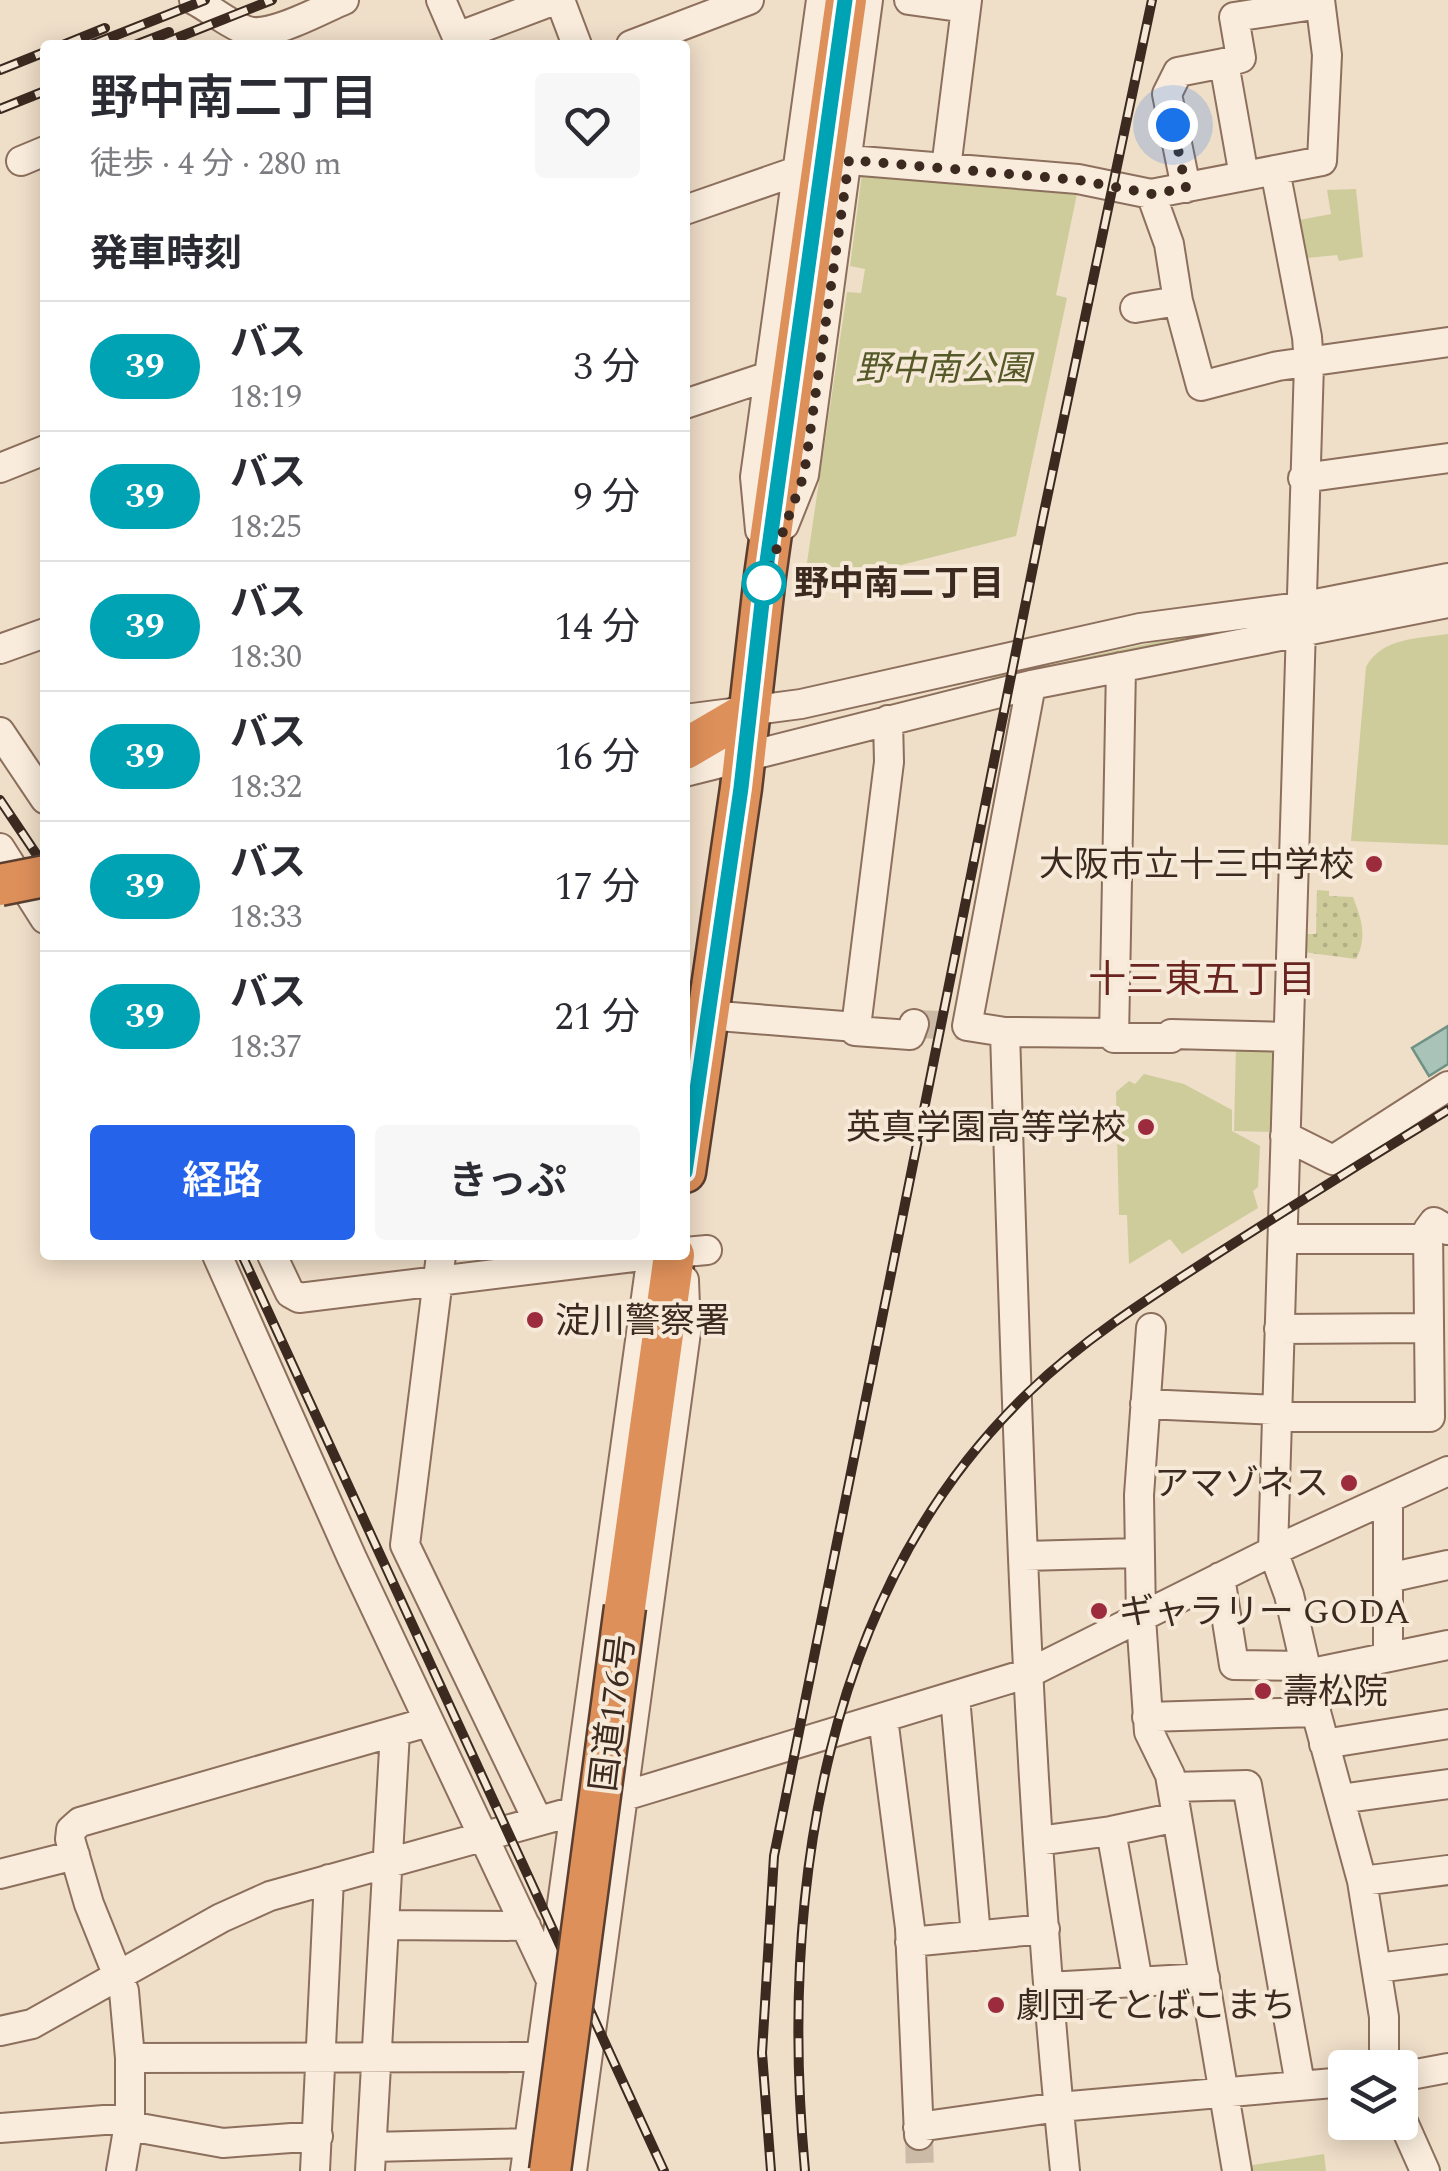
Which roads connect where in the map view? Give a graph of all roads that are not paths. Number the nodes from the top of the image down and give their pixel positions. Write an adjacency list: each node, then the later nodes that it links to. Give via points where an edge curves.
1 (194, 0): 12 (street, via 244,30)
2 (344, 0): 12 (street)
3 (441, 0): 4 (street, via 457,37)
4 (558, 0): 13 (street)
5 (749, 0): 14 (street)
6 (821, 0): 18 (street)
7 (846, 0): 34 (highway)
8 (868, 0): 16 (street)
9 (909, 0): 11 (street)
10 (1320, 2): 15 (street, via 1234,17 1241,58); 19 (street, via 1327,55 1322,162)
11 (966, 4): 17 (street)
12 (283, 36)
13 (575, 40)
14 (644, 40)
15 (1224, 63): 20 (street); 21 (street, via 1178,72 1166,94)
16 (849, 160): 17 (street); 34 (street, via 804,475)
17 (946, 168): 22 (street)
18 (797, 170): 23 (street); 28 (street)
19 (1275, 170): 20 (street); 27 (street)
20 (1244, 176): 21 (street)
21 (1186, 188): 22 (street)
22 (1152, 194): 24 (street)
23 (690, 208)
24 (1178, 301): 25 (street); 27 (street, via 1200,386)
25 (1135, 308)
26 (1448, 342): 27 (street)
27 (1309, 364): 33 (street)
28 (769, 376): 29 (street); 34 (street, via 755,477)
29 (690, 402)
30 (40, 452): 32 (street)
31 (1448, 458): 33 (street)
32 (0, 468)
33 (1303, 478): 37 (street)
34 (765, 576): 42 (highway)
35 (1448, 578): 37 (street)
36 (1448, 604): 37 (street)
37 (1300, 619): 40 (street); 42 (street, via 1140,628); 59 (street)
38 (40, 635): 39 (street)
39 (0, 649)
40 (1120, 667): 41 (street); 58 (street)
41 (1031, 685): 44 (street); 57 (street, via 967,1026)
42 (750, 711): 43 (street); 46 (highway); 47 (highway)
43 (690, 718)
44 (888, 720): 47 (street); 56 (street, via 889,762)
45 (0, 732): 49 (street)
46 (690, 746)
47 (744, 758): 48 (street); 54 (highway)
48 (690, 771)
49 (40, 792)
50 (0, 848): 53 (street)
51 (40, 877): 52 (highway, bridge)
52 (0, 885)
53 (40, 911)
54 (706, 1015): 56 (street); 61 (highway)
55 (914, 1024): 56 (street, via 910,1035)
56 (856, 1027)
57 (1005, 1032): 58 (street); 81 (street)
58 (1114, 1033): 59 (street)
59 (1288, 1038): 62 (street)
60 (1448, 1086): 62 (street, via 1333,1160)
61 (690, 1135)
62 (1286, 1136): 64 (street)
63 (1438, 1235): 64 (street); 74 (street)
64 (1282, 1239): 73 (street)
65 (218, 1260): 94 (street)
66 (274, 1260): 71 (street, via 290,1294 300,1298)
67 (569, 1260): 71 (street)
68 (672, 1260): 102 (street, via 649,1276)
69 (681, 1260): 142 (highway, 国道176号, bridge)
70 (683, 1260): 100 (street, via 686,1332)
71 (440, 1268): 104 (street, via 404,1545)
72 (1150, 1328): 75 (street)
73 (1279, 1329): 74 (street); 76 (street)
74 (1436, 1343): 76 (street, via 1430,1417)
75 (1146, 1404): 76 (street); 80 (street)
76 (1276, 1414): 79 (street)
77 (1448, 1471): 78 (street)
78 (1388, 1500): 79 (street); 84 (street)
79 (1272, 1551): 83 (street); 88 (street)
80 (1138, 1553): 81 (street); 85 (street)
81 (1024, 1556): 89 (street)
82 (1448, 1565): 84 (street)
83 (1220, 1577): 85 (street); 88 (street, via 1234,1665)
84 (1388, 1578): 87 (street)
85 (1141, 1618): 89 (street); 92 (street)
86 (1448, 1645): 87 (street)
87 (1388, 1657): 88 (street)
88 (1306, 1670): 91 (street)
89 (1029, 1673): 90 (street); 107 (street)
90 (955, 1697): 93 (street); 117 (street)
91 (1316, 1712): 92 (street); 97 (street)
92 (1147, 1717): 99 (street)
93 (883, 1718): 100 (street); 118 (street)
94 (428, 1722): 96 (street); 106 (street)
95 (1448, 1724): 97 (street)
96 (396, 1732): 108 (street, via 80,1822 71,1830); 109 (street)
97 (1324, 1744): 101 (street)
98 (1448, 1784): 101 (street)
99 (1172, 1787): 103 (street); 135 (street, via 1247,1785)
100 (622, 1797): 102 (street); 147 (street)
101 (1340, 1799): 113 (street)
102 (575, 1811): 104 (street); 122 (street)
103 (1177, 1817): 105 (street); 123 (street)
104 (537, 1819): 106 (street)
105 (1110, 1831): 107 (street); 124 (street)
106 (484, 1835): 109 (street); 115 (street)
107 (1038, 1841): 116 (street)
108 (75, 1856): 111 (street); 121 (street)
109 (388, 1863): 112 (street); 114 (street)
110 (1448, 1870): 113 (street)
111 (0, 1874)
112 (329, 1880): 121 (street, via 237,1910); 129 (street)
113 (1362, 1881): 120 (street)
114 (384, 1924): 115 (street); 131 (street)
115 (526, 1926): 122 (street)
116 (1045, 1929): 117 (street); 125 (street)
117 (976, 1936): 118 (street)
118 (910, 1942): 137 (street, via 919,2131)
119 (1448, 1959): 120 (street)
120 (1377, 1968): 127 (street)
121 (119, 1974): 126 (street, via 32,2024); 128 (street)
122 (550, 1978): 130 (street)
123 (1205, 1978): 124 (street); 136 (street)
124 (1138, 1982): 125 (street)
125 (1048, 1987): 137 (street)
126 (0, 2030)
127 (1384, 2050)
128 (130, 2058): 129 (street); 138 (street)
129 (320, 2058): 131 (street); 140 (street)
130 (540, 2058): 131 (street); 142 (street)
131 (378, 2059): 143 (street)
132 (1448, 2068): 133 (street)
133 (1418, 2074)
134 (1328, 2083): 135 (street)
135 (1300, 2084): 136 (street)
136 (1224, 2091): 137 (street); 149 (street)
137 (1059, 2106): 148 (street)
138 (130, 2122): 139 (street); 140 (street, via 223,2143); 144 (street)
139 (0, 2128)
140 (318, 2136): 145 (street)
141 (1411, 2140): 150 (street)
142 (539, 2157): 143 (street); 146 (street)
143 (371, 2159)
144 (121, 2171)
145 (316, 2171)
146 (525, 2171)
147 (572, 2171)
148 (1066, 2171)
149 (1237, 2171)
150 (1424, 2171)

